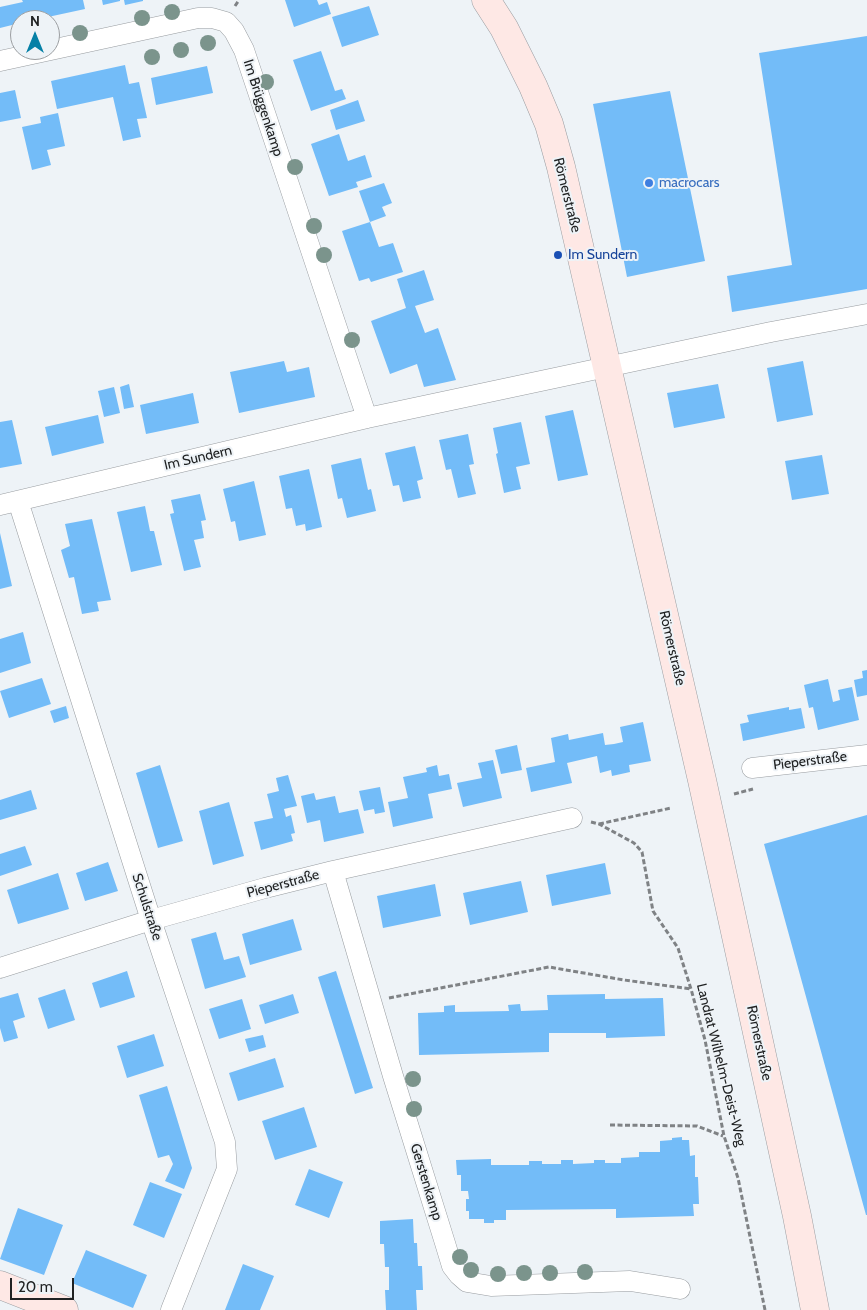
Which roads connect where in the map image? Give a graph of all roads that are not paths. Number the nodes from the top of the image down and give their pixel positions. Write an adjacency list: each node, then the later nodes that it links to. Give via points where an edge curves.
1 (486, 0): 4 (main road, Römerstraße, via 534,86 549,124)
2 (0, 62): 5 (street, Im Brüggenkamp, via 198,18 226,22 244,50)
3 (867, 314): 4 (street, Im Sundern)
4 (608, 368): 5 (street, Im Sundern); 17 (main road, Römerstraße, via 702,780)
5 (367, 418): 6 (street, Im Sundern)
6 (9, 503): 11 (street, Schulstraße)
7 (867, 755): 8 (street, Pieperstraße)
8 (752, 768)
9 (572, 818): 10 (street, Pieperstraße)
10 (333, 871): 11 (street, Pieperstraße); 14 (street, Gerstenkamp, via 452,1266 459,1276 467,1282 491,1286 630,1281)
11 (151, 920): 12 (street, Pieperstraße); 16 (street, Schulstraße, via 225,1142 227,1169)
12 (0, 968)
13 (0, 1285): 15 (main road)
14 (680, 1289)
15 (64, 1310)
16 (171, 1310)
17 (815, 1310)

